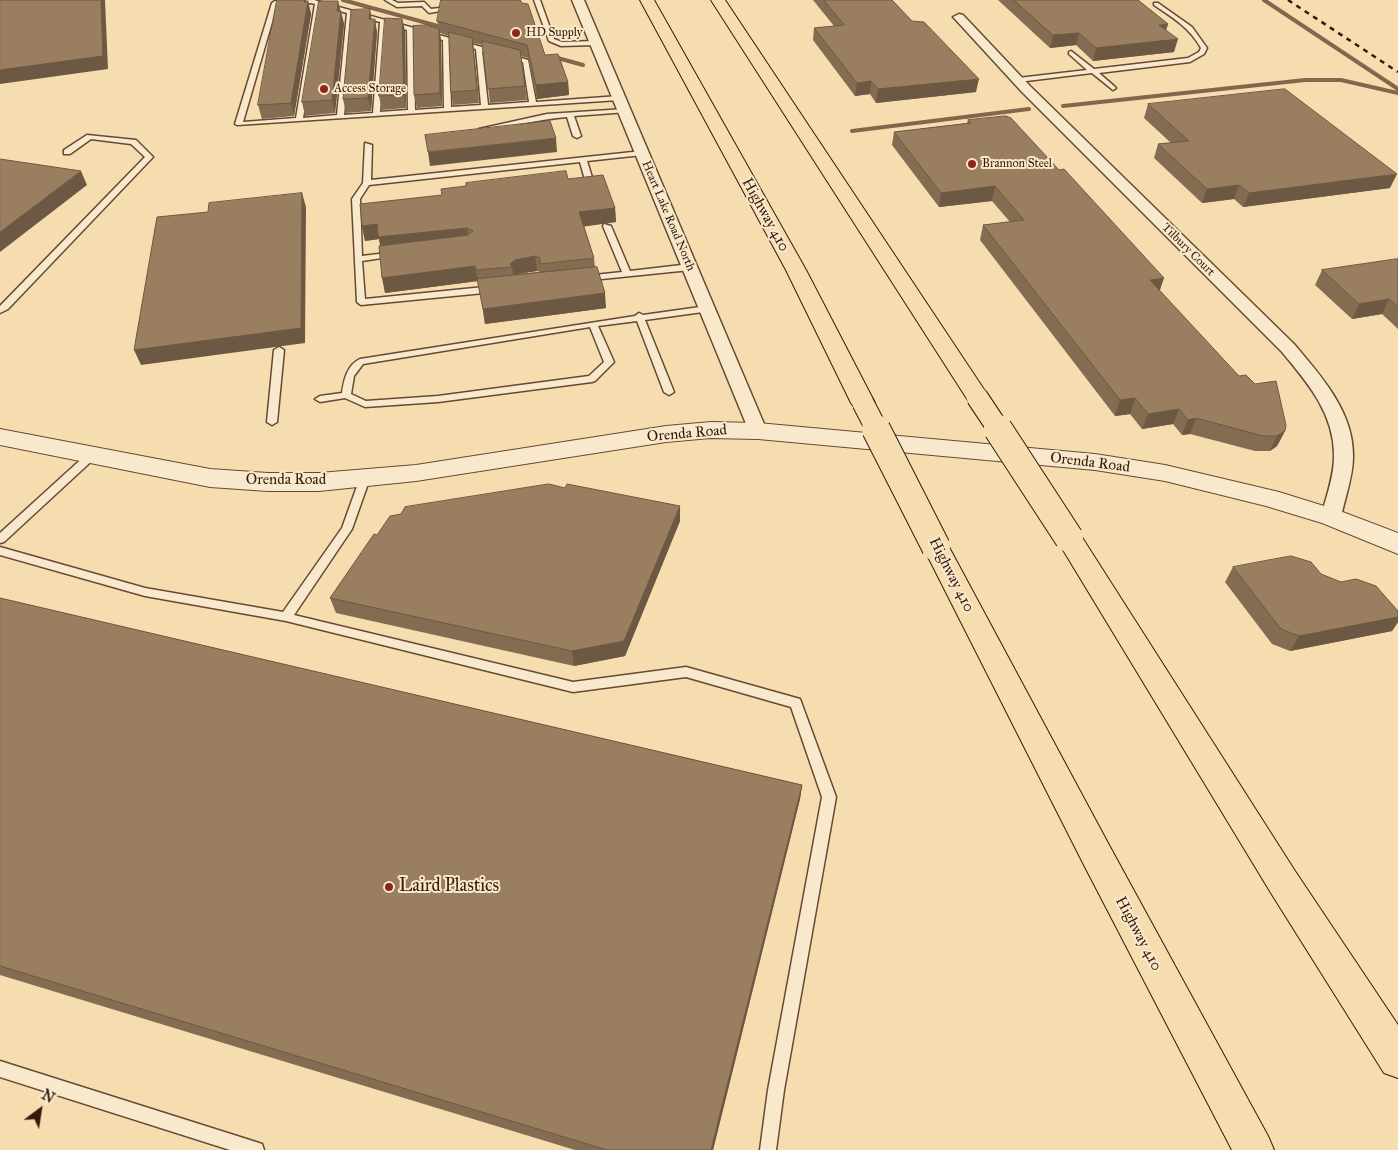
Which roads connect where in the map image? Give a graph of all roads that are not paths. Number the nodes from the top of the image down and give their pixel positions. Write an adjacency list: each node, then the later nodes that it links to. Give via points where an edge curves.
1 (388, 0): 10 (lane, via 397,4 424,4 429,11)
2 (537, 0): 17 (lane, via 551,40 561,44)
3 (578, 0): 17 (street, Heart Lake Road North)
4 (633, 0): 15 (highway)
5 (646, 0): 15 (highway, Highway 410)
6 (718, 0): 19 (highway)
7 (735, 0): 19 (highway, via 744,19)
8 (318, 3): 11 (lane); 32 (lane); 32 (lane, via 275,4 239,124)
9 (1156, 4): 21 (lane, via 1194,32 1204,48 1202,53 1190,60)
10 (459, 7)
11 (350, 12): 13 (lane); 31 (lane)
12 (959, 17): 22 (street, Tilbury Court)
13 (383, 21): 14 (lane); 29 (lane)
14 (410, 29): 16 (lane); 28 (lane)
15 (663, 31): 70 (highway, Highway 410, bridge, via 796,270 936,547)
16 (446, 39): 18 (lane); 27 (lane)
17 (596, 43): 25 (street, Heart Lake Road North)
18 (478, 48): 24 (lane, via 526,61); 26 (lane)
19 (750, 49): 66 (highway, bridge, via 1069,538 1283,882)
20 (1071, 53): 21 (lane)
21 (1095, 73): 22 (lane); 23 (lane)
22 (1018, 80): 61 (street, Tilbury Court, via 1288,348 1323,390 1336,415 1344,457)
23 (1113, 88)
24 (533, 104): 25 (lane); 26 (lane)
25 (622, 105): 30 (lane); 37 (street, Heart Lake Road North)
26 (485, 108): 27 (lane)
27 (448, 110): 28 (lane)
28 (412, 112): 29 (lane)
29 (376, 115): 31 (lane)
30 (570, 115): 33 (lane); 34 (lane)
31 (340, 117): 32 (lane)
32 (299, 120)
33 (478, 129)
34 (577, 136)
35 (368, 145): 39 (lane)
36 (67, 152): 49 (lane, via 90,137 133,142 149,157)
37 (642, 153): 38 (lane); 44 (street, Heart Lake Road North)
38 (583, 160): 39 (lane); 40 (lane)
39 (367, 184): 43 (lane, via 356,199)
40 (591, 187)
41 (607, 226): 45 (lane)
42 (405, 253): 43 (lane)
43 (358, 259): 47 (lane, via 361,302)
44 (690, 267): 45 (lane); 48 (street, Heart Lake Road North)
45 (627, 274): 46 (lane)
46 (578, 280)
47 (502, 285)
48 (707, 309): 50 (lane); 57 (street, Heart Lake Road North)
49 (0, 310)
50 (640, 316): 51 (lane); 53 (lane)
51 (593, 324): 54 (lane, via 360,362 349,376); 54 (lane, via 609,362 592,378 438,399 365,404)
52 (278, 350): 56 (lane)
53 (669, 392)
54 (346, 395): 55 (lane)
55 (320, 399)
56 (272, 422)
57 (758, 431): 60 (street, Orenda Road, via 711,430 666,434); 61 (street, Orenda Road, via 1095,462 1230,487)
58 (0, 437): 59 (street, Orenda Road)
59 (92, 455): 60 (street, Orenda Road, via 210,478 268,482); 62 (lane)
60 (365, 478): 65 (lane, via 347,529)
61 (1331, 517): 63 (street, Orenda Road)
62 (0, 539)
63 (1398, 544)
64 (0, 551): 65 (lane, via 145,592)
65 (286, 617): 69 (lane, via 574,687 686,672 796,703 829,797)
66 (1398, 1059)
67 (0, 1069): 68 (lane)
68 (256, 1150)
69 (768, 1150)
70 (1254, 1150)

